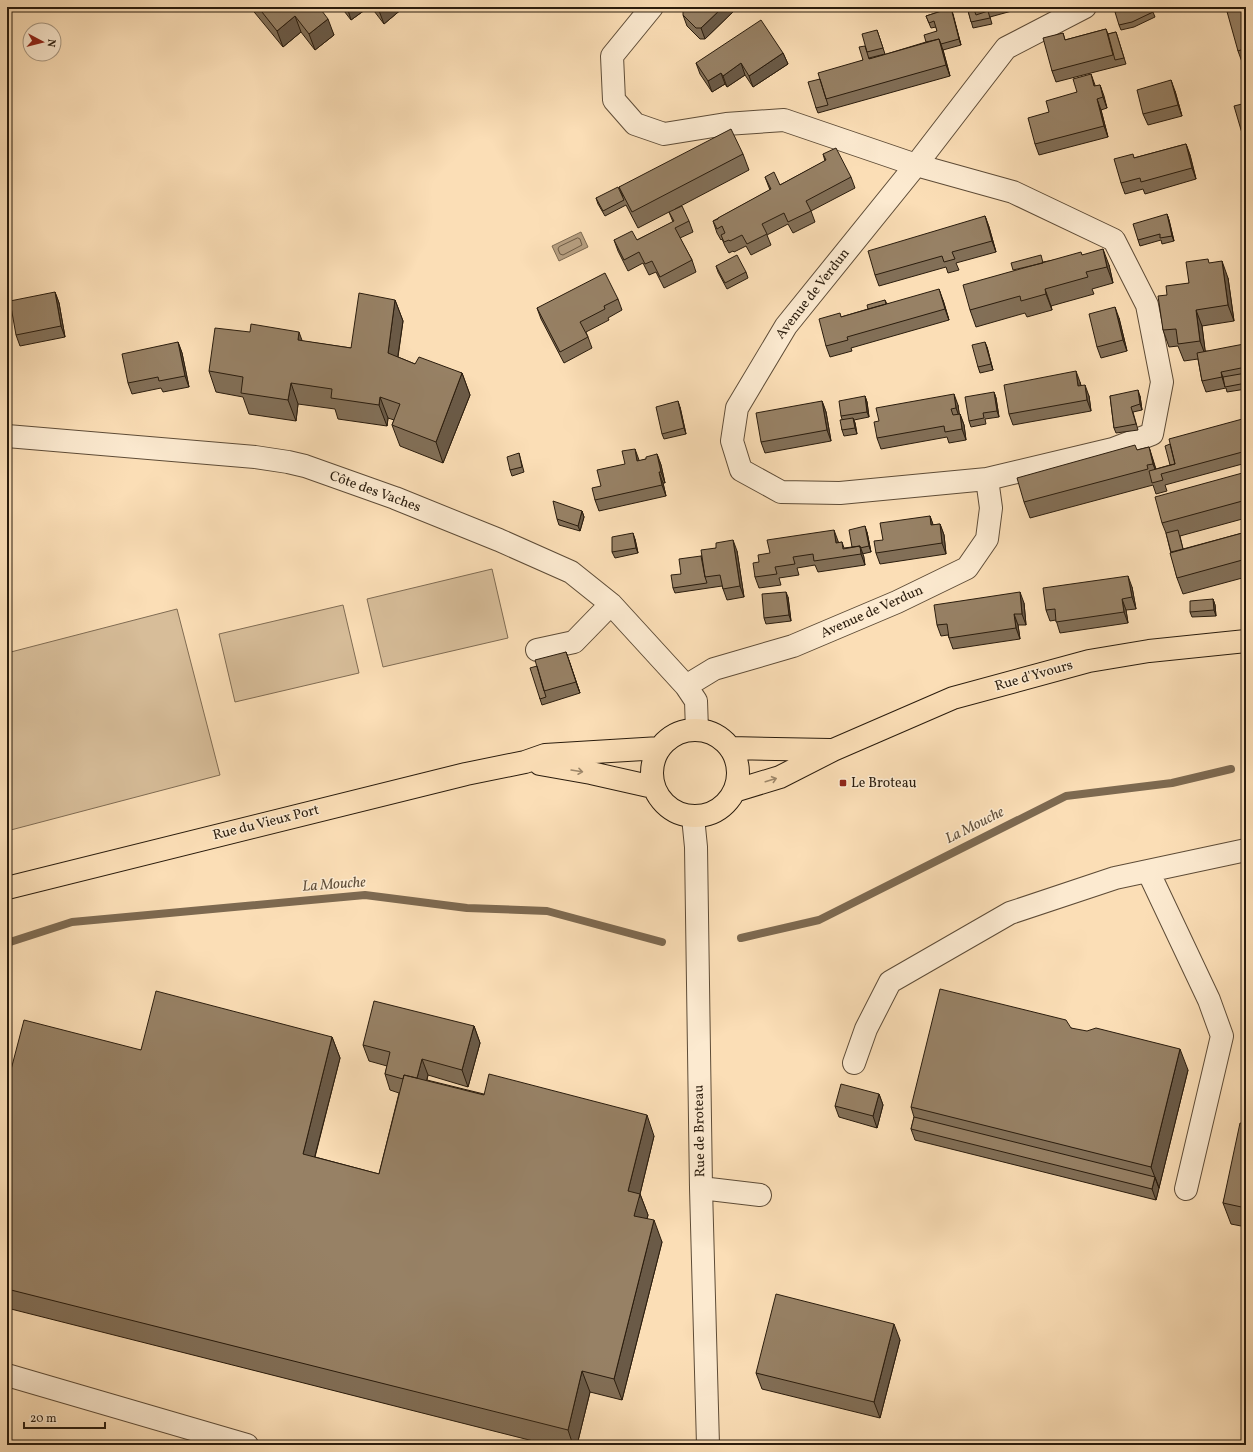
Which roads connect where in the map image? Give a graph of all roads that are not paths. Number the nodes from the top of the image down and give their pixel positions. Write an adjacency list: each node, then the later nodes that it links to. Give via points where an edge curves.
1 (652, 7): 3 (street, Avenue de Verdun, via 612,56 614,100 635,124 664,134 726,124 784,120)
2 (1085, 7): 3 (street, Avenue de Verdun, via 1006,48)
3 (916, 165): 5 (street, Avenue de Verdun, via 1013,192 1114,240 1147,305 1162,382 1152,434 1113,449); 5 (street, Avenue de Verdun, via 786,326 737,408 732,441 741,470 781,492 840,492)
4 (7, 436): 6 (street, Côte des Vaches, via 255,457 299,465 395,498 549,561 571,572)
5 (987, 479): 9 (street, Avenue de Verdun, via 991,508 986,539 967,568 897,602 793,646 714,669)
6 (611, 604): 8 (street, via 574,642); 9 (street, Côte des Vaches)
7 (1246, 641): 13 (main road, Rue d'Yvours, via 1149,651 1089,661 952,698)
8 (537, 650)
9 (686, 686): 10 (street, Côte des Vaches, via 696,701)
10 (697, 730): 11 (main road, via 683,731 670,738); 12 (main road, via 710,732)
11 (660, 748): 14 (main road, Rue du Vieux Port, via 545,756); 15 (main road, via 653,760)
12 (730, 748): 13 (main road); 16 (main road, via 738,769)
13 (833, 750): 16 (main road, Rue d'Yvours, one-way to 13, via 780,777)
14 (525, 762): 15 (main road, one-way to 15); 20 (main road, Rue du Vieux Port, via 466,774)
15 (653, 786): 17 (main road, via 668,808)
16 (734, 791): 17 (main road, via 727,802 717,810)
17 (693, 817): 22 (street, Rue de Broteau, via 696,847)
18 (1246, 850): 19 (street)
19 (1148, 871): 21 (street, via 1115,878 1010,913 890,982 866,1029); 23 (street, via 1209,1000 1222,1036)
20 (7, 888)
21 (854, 1063)
22 (701, 1188): 24 (street); 27 (street, Rue de Broteau)
23 (1186, 1189)
24 (760, 1194)
25 (7, 1375): 26 (street)
26 (247, 1445)
27 (708, 1445)

